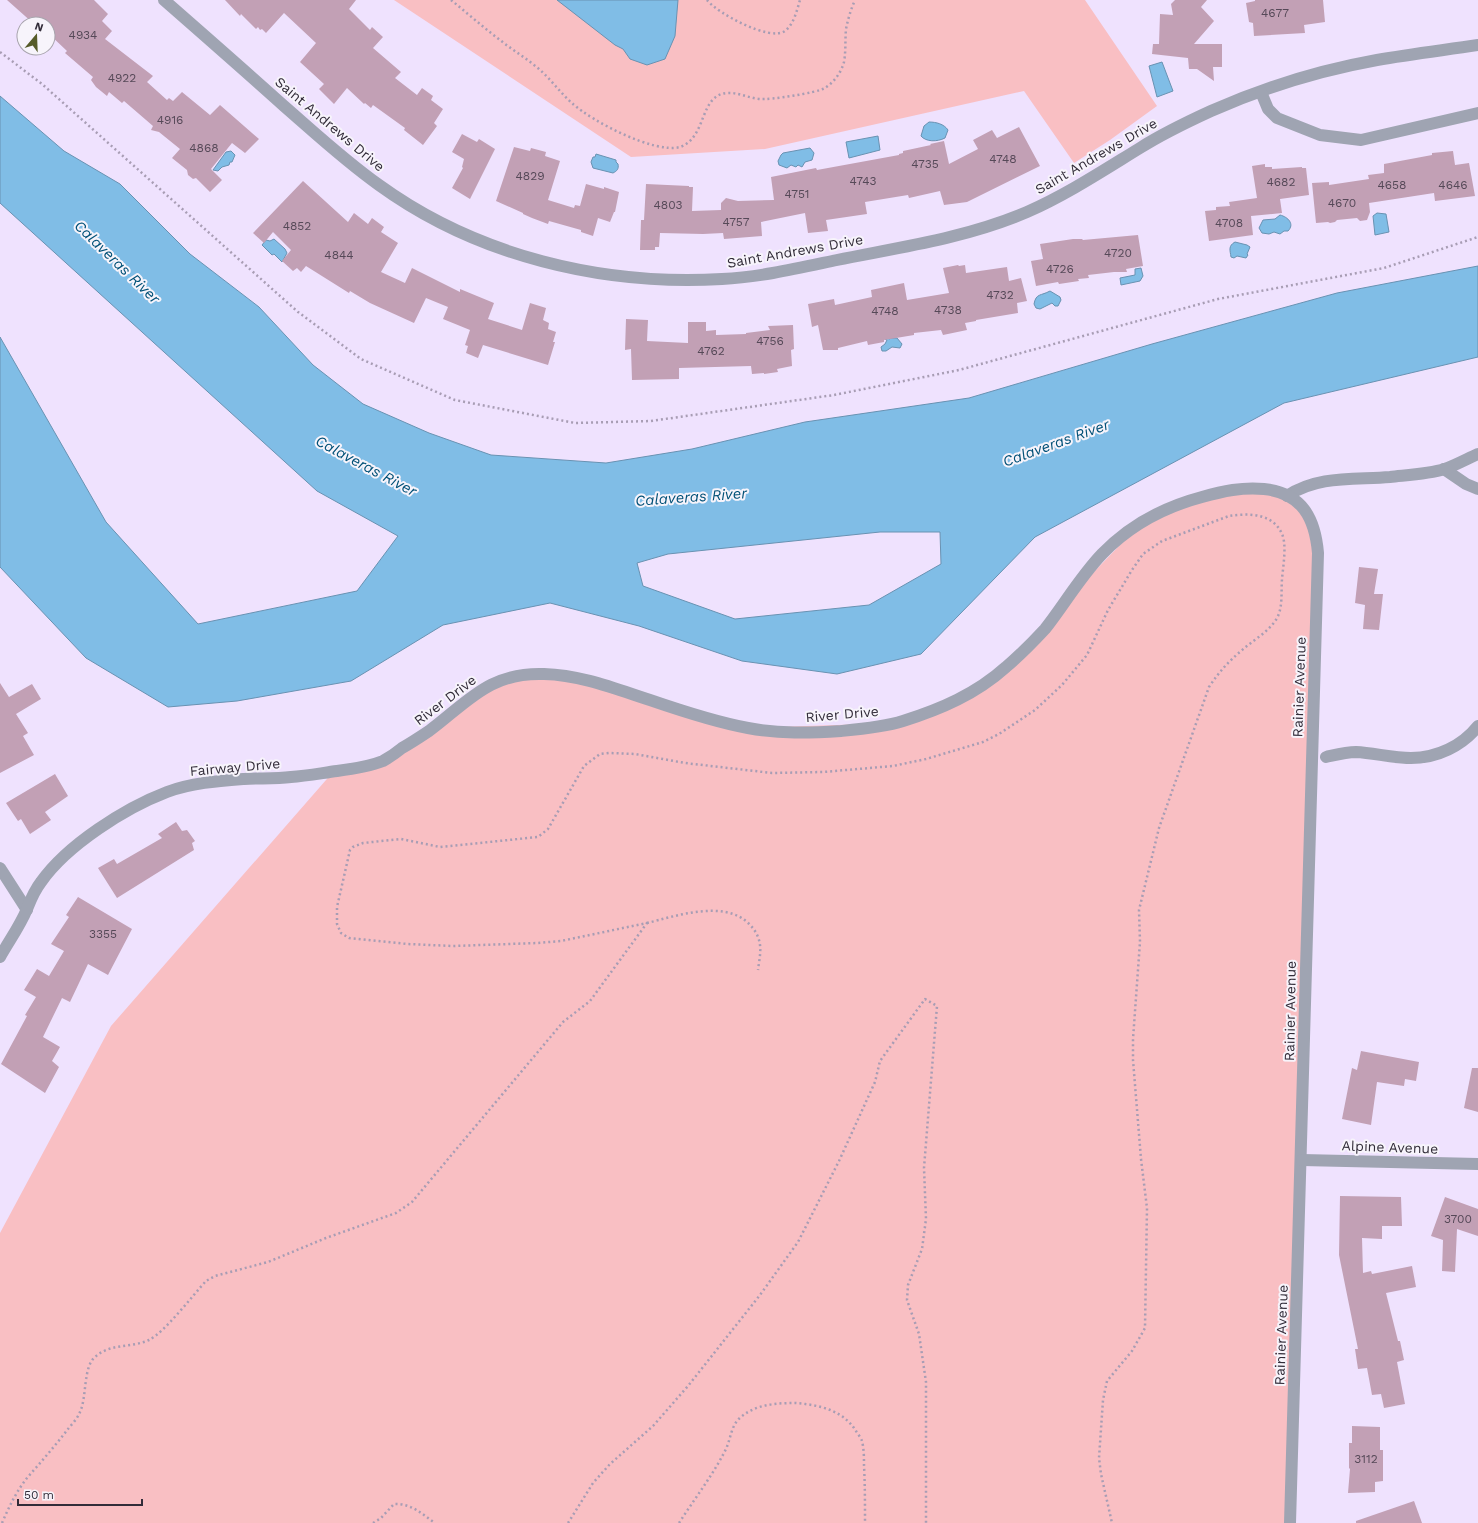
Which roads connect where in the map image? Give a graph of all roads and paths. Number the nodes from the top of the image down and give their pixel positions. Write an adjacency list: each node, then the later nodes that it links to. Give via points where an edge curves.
1 (164, 0): 8 (street, Saint Andrews Drive, via 345,159 421,212 497,247 541,261 586,272 632,278 717,279 771,273 954,236 991,226 1057,197 1163,135 1214,110)
2 (451, 0): 5 (path, via 535,65 574,105 628,136 648,144 672,148 689,142 695,135 711,100 717,95 738,94 770,100 824,89 840,73 844,63 846,28)
3 (707, 0): 4 (path, via 738,21 776,34 784,32 789,27)
4 (800, 0)
5 (855, 0)
6 (1478, 44): 8 (street, Saint Andrews Drive, via 1376,60 1326,71)
7 (0, 52): 10 (path, via 42,84 298,312 362,359 455,400 575,423 651,422 834,395 959,370 1218,299 1384,268)
8 (1261, 92): 9 (street, via 1268,109 1277,118 1320,135 1361,140)
9 (1478, 112)
10 (1478, 237)
11 (1478, 454): 12 (street)
12 (1444, 469): 13 (street); 14 (street, via 1314,484 1298,489)
13 (1478, 489)
14 (1288, 496): 15 (street, River Drive); 18 (street, River Drive, via 1277,490 1238,489 1193,499 1143,521 1115,541 1099,557 1044,630 1008,666 960,700 897,723 855,730 819,732 750,728 707,718 588,680 542,674 524,675 491,684 473,694 428,732 385,760 365,767)
15 (1301, 504): 24 (street, Rainier Avenue, via 1310,517 1317,535 1318,553)
16 (1478, 726): 17 (street, via 1469,737 1449,750 1430,757 1411,758 1354,752)
17 (1326, 757)
18 (333, 772): 20 (street, Fairway Drive, via 203,783 165,793 121,814 78,844 42,879)
19 (0, 868): 20 (street)
20 (26, 910): 22 (street, Fairway Drive)
21 (647, 923): 23 (path, via 702,911 741,916 752,926 758,937 761,947); 26 (path, via 590,1001 563,1022 412,1202 396,1213 268,1262 215,1276 206,1281 151,1339 100,1352 93,1358 89,1366 80,1412 15,1494); 33 (path, via 561,941 453,946 406,944 349,938 341,933 337,924 337,907 350,850 353,847 363,843 401,839 440,847 538,837 548,829 584,766 600,754 635,754 685,763 772,773 823,772 893,766 983,742 1035,710 1062,685 1087,656 1108,610 1143,554 1162,541 1229,516 1256,514 1275,523 1282,534 1284,547 1280,610 1270,627 1223,667 1209,687 1159,828 1139,910 1140,942 1133,1060 1147,1208 1145,1328 1132,1351 1107,1382 1103,1400 1099,1458)
22 (0, 957)
23 (758, 970)
24 (1302, 1160): 25 (street, Alpine Avenue); 34 (street, Rainier Avenue)
25 (1478, 1164)
26 (2, 1523)
27 (372, 1523): 28 (path, via 381,1518 394,1504 403,1503)
28 (435, 1523)
29 (568, 1523): 32 (path, via 593,1483 610,1464 653,1426 688,1386 798,1242 875,1082 880,1061 924,999 937,1006 924,1168 926,1219 922,1249 908,1285 907,1300 919,1334 926,1382)
30 (679, 1523): 31 (path, via 708,1481 736,1422 752,1410 782,1403 823,1407 851,1423 862,1440)
31 (865, 1523)
32 (926, 1523)
33 (1112, 1523)
34 (1290, 1523)

